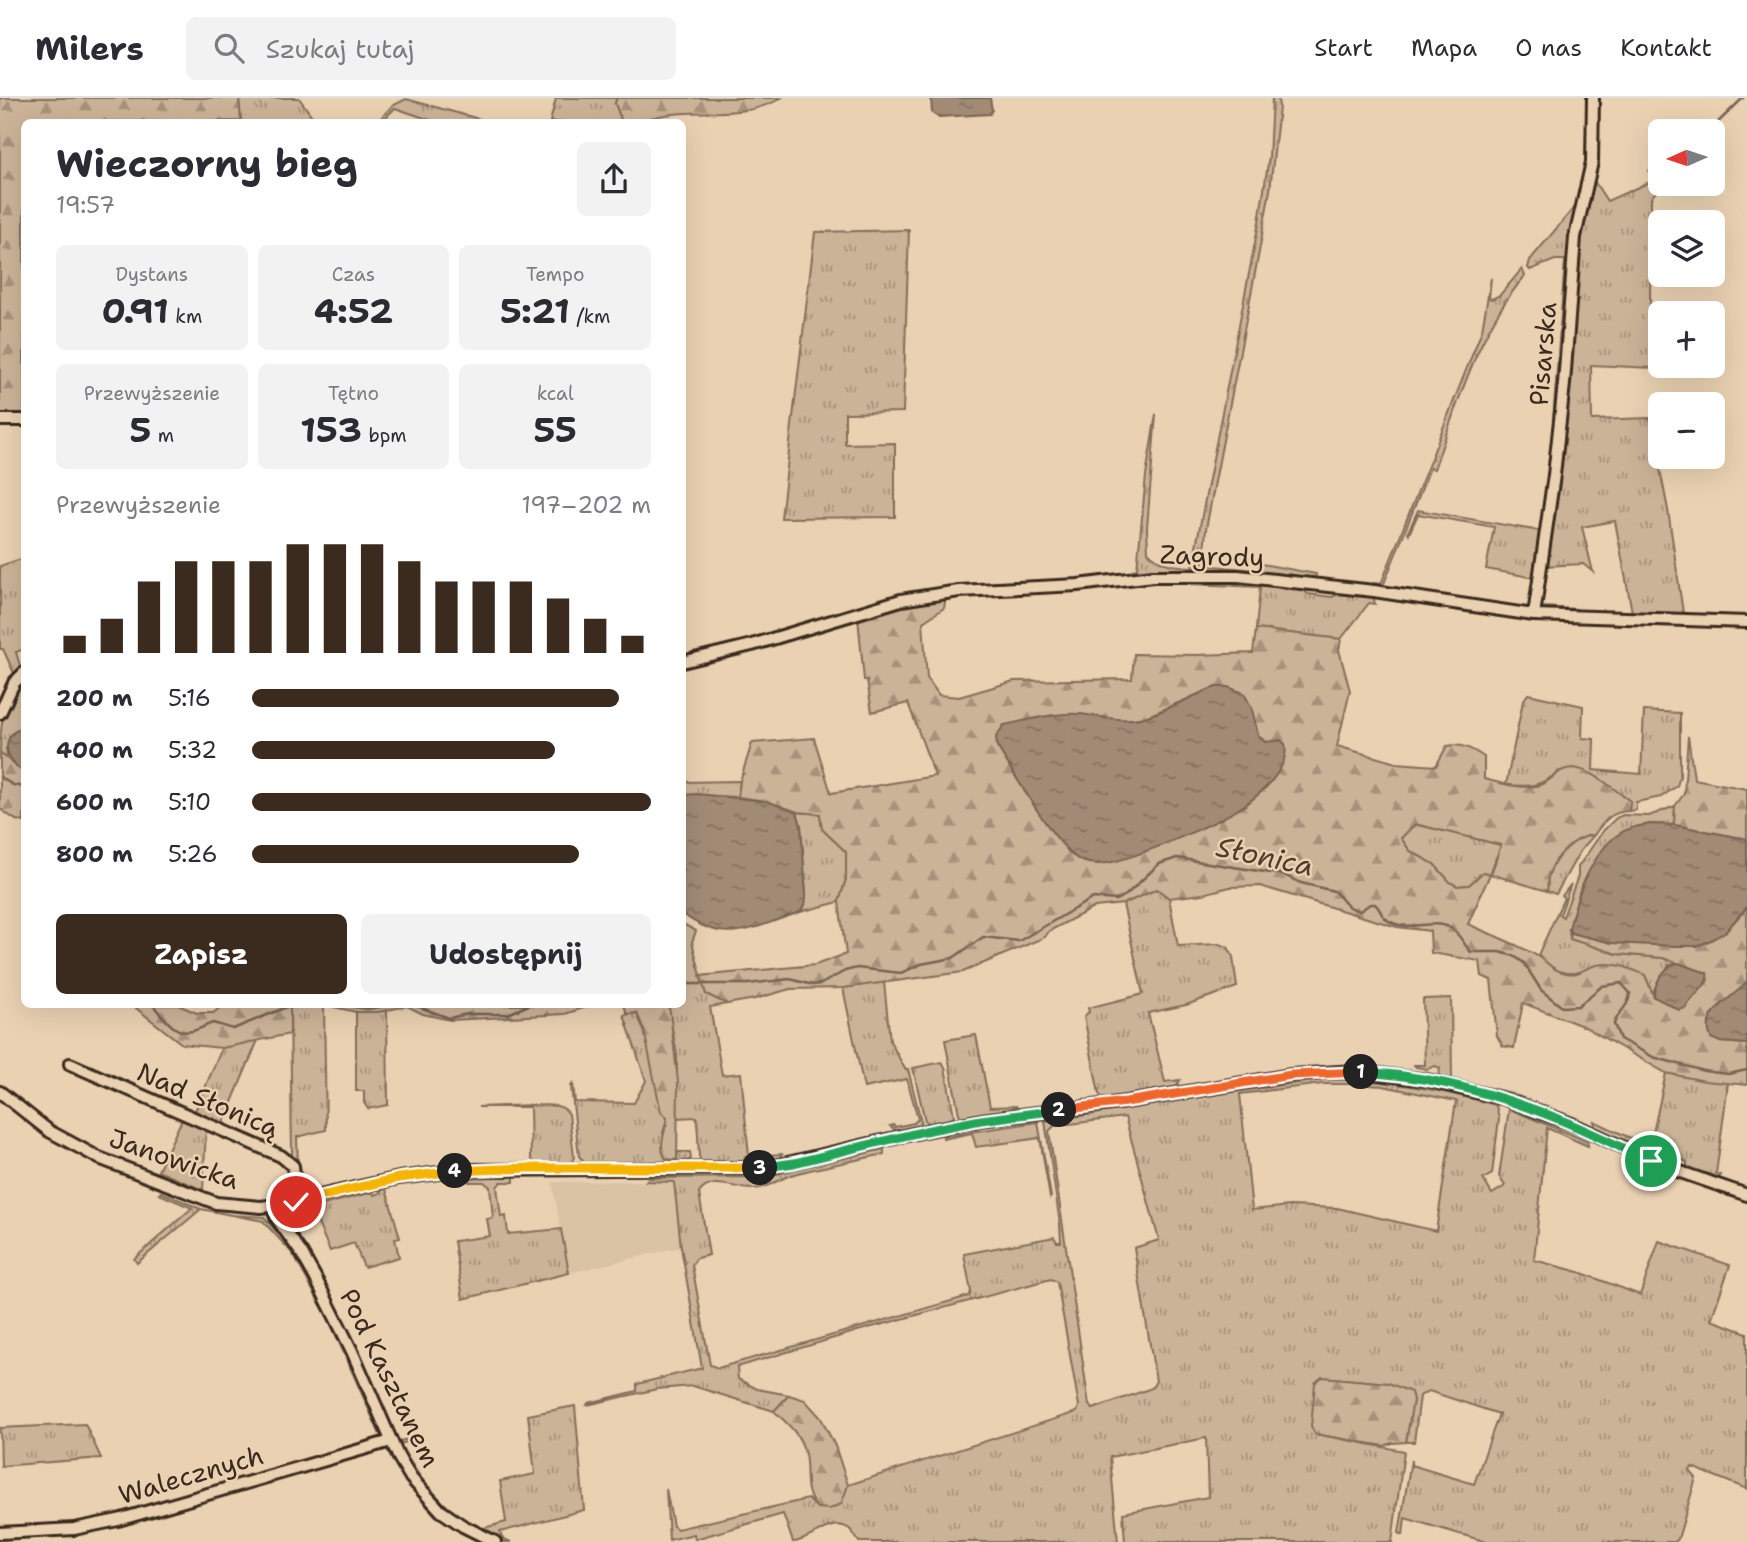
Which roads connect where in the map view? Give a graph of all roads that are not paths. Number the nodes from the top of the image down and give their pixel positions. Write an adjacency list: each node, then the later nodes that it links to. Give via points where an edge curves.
1 (1593, 98): 4 (street, Pisarska, via 1591,162 1575,237 1564,384)
2 (0, 420): 3 (street)
3 (21, 420)
4 (1534, 615): 5 (street, Zagrody); 6 (street, Zagrody, via 1238,576 1153,576 958,591 901,600)
5 (1747, 622)
6 (686, 661)
7 (21, 676): 8 (street)
8 (0, 713)
9 (70, 1064): 12 (street, Nad Słonicą, via 281,1156 293,1166)
10 (0, 1092): 13 (street, Janowicka, via 49,1131 99,1158 216,1203)
11 (1747, 1195): 12 (street, Janowicka, via 1675,1171 1505,1099 1412,1077 1335,1072 981,1120 766,1168 462,1170 399,1178)
12 (296, 1202): 13 (street, Janowicka)
13 (272, 1206): 14 (street, Pod Kasztanem, via 309,1265)
14 (391, 1441): 15 (street, Walecznych, via 118,1520 74,1529); 16 (street, Pod Kasztanem, via 429,1500 452,1519)
15 (0, 1533)
16 (495, 1542)

